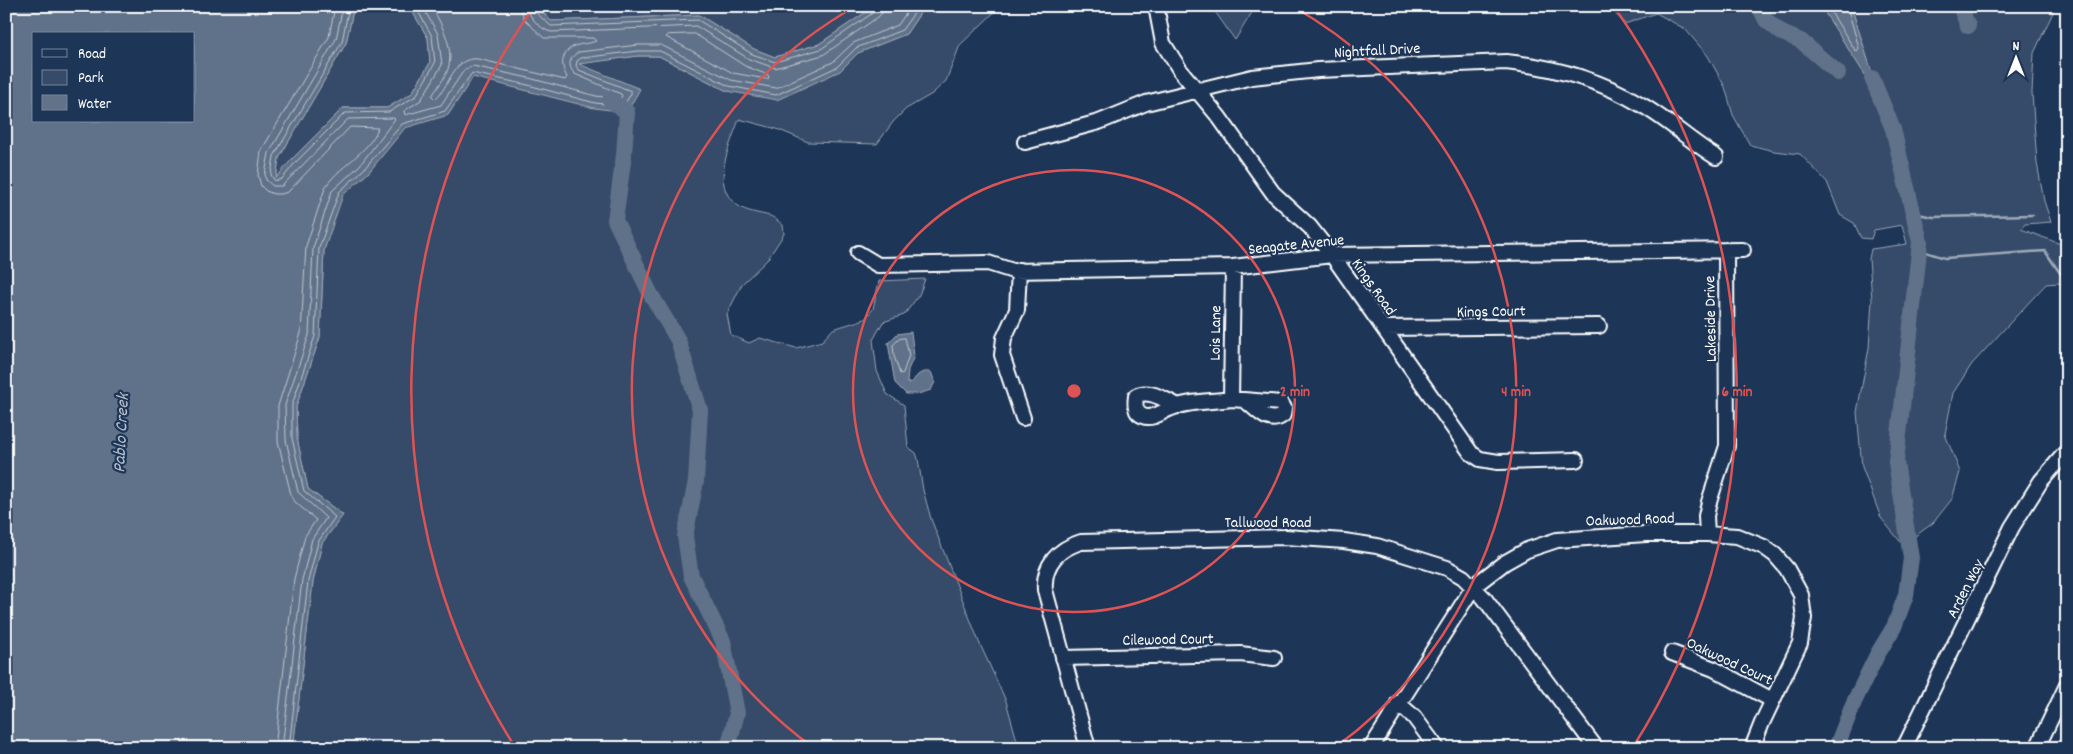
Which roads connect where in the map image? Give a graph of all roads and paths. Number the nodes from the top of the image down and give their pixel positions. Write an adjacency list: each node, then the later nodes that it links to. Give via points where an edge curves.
1 (1156, 6): 2 (street, Kings Road, via 1163,43)
2 (1197, 92): 3 (street, Nightfall Drive, via 1146,104 1099,122); 4 (street, Nightfall Drive, via 1252,77 1318,70 1470,62 1536,65 1569,72 1612,88 1642,104); 8 (street, Kings Road, via 1219,117 1273,194 1310,227)
3 (1024, 142)
4 (1716, 157)
5 (1726, 250): 6 (street, Seagate Avenue); 8 (street, Seagate Avenue); 19 (street, Lakeside Drive, via 1727,446 1709,502)
6 (1742, 250)
7 (858, 253): 10 (street, Seagate Avenue, via 878,265 988,263)
8 (1332, 255): 9 (street, Seagate Avenue); 12 (street, Kings Road)
9 (1233, 267): 10 (street, Seagate Avenue); 13 (street, Lois Lane)
10 (1019, 270): 16 (street, via 1017,310 1004,338 1002,355)
11 (1599, 326): 12 (street, Kings Court)
12 (1384, 328): 18 (street, Kings Road, via 1471,453 1480,459 1498,462)
13 (1231, 399): 14 (street); 15 (street)
14 (1246, 401)
15 (1179, 406)
16 (1023, 418)
17 (2067, 451): 32 (street, Arden Way, via 2041,482 2012,527)
18 (1576, 460)
19 (1707, 534): 20 (street, Oakwood Road, via 1557,540 1527,550); 25 (street, Oakwood Road, via 1737,536 1764,547 1788,569 1801,595 1802,636)
20 (1474, 586): 22 (street, Tallwood Road, via 1447,568 1377,546 1344,541 1286,537 1081,542 1056,555 1044,580); 26 (street, Oakwood Road); 30 (street, Tallwood Road)
21 (1672, 653): 25 (street, Oakwood Court, via 1714,669)
22 (1063, 658): 23 (street, Cilewood Court, via 1240,654); 27 (street, Tallwood Road)
23 (1274, 658)
24 (2067, 685): 33 (street)
25 (1772, 700): 31 (street, Oakwood Road)
26 (1398, 703): 28 (street, Oakwood Road); 29 (street, via 1414,717)
27 (1088, 748)
28 (1371, 748)
29 (1437, 748)
30 (1596, 748)
31 (1752, 748)
32 (1904, 748)
33 (2036, 748)

